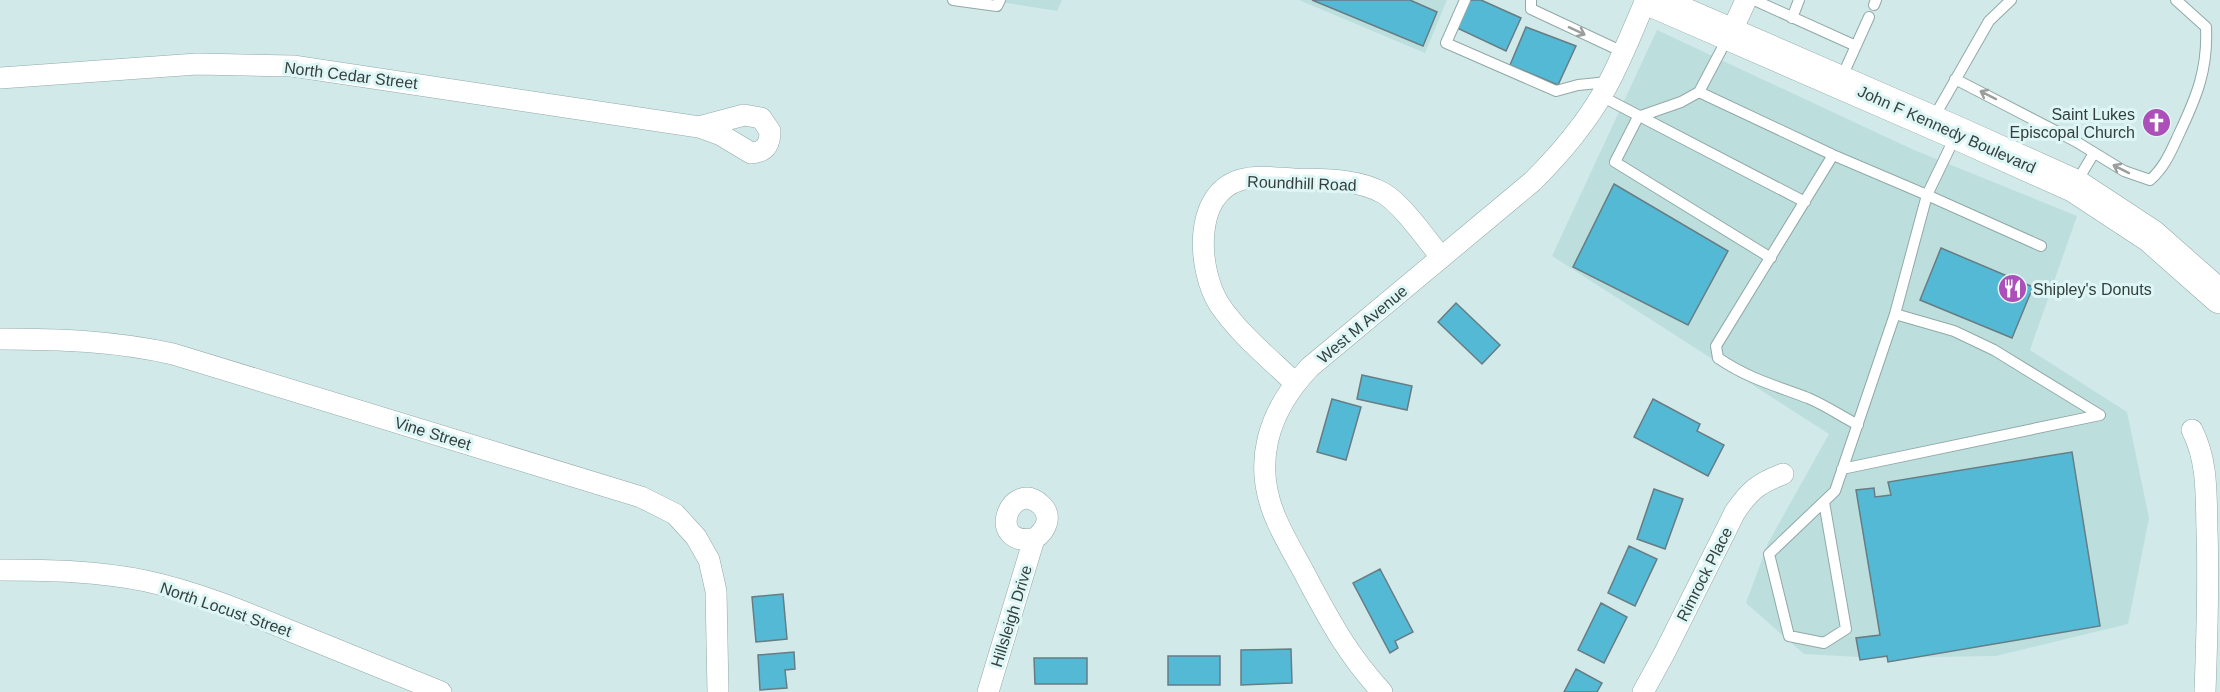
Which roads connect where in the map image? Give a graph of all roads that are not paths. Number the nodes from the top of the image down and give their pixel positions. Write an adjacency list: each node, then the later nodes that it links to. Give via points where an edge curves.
1 (953, 0): 2 (lane, via 997,6)
2 (1000, 0)
3 (1465, 0): 20 (lane, via 1446,43 1556,92 1578,85)
4 (1646, 0): 16 (street, West M Avenue)
5 (1651, 0): 14 (main road, John F Kennedy Boulevard)
6 (1746, 0): 14 (street)
7 (1754, 0): 13 (lane)
8 (1799, 0): 13 (lane)
9 (2011, 0): 18 (lane, via 1989,21)
10 (2176, 0): 25 (lane, one-way to 25, via 2206,27 2207,50 2198,93 2162,170 2150,180 2124,171)
11 (1531, 5): 16 (lane, one-way to 16)
12 (1869, 17): 15 (lane)
13 (1792, 18): 15 (lane)
14 (1730, 34): 19 (main road, John F Kennedy Boulevard); 21 (lane)
15 (1856, 46): 19 (lane)
16 (1623, 52): 20 (street, West M Avenue)
17 (0, 78): 23 (street, North Cedar Street, via 197,64 293,66)
18 (1955, 79): 24 (lane); 25 (lane, one-way to 18)
19 (1840, 82): 24 (main road, John F Kennedy Boulevard)
20 (1605, 89): 22 (lane); 31 (street, West M Avenue, via 1557,157)
21 (1699, 92): 22 (lane); 26 (lane)
22 (1638, 117): 29 (lane); 32 (lane, via 1615,162)
23 (699, 127)
24 (1944, 127): 27 (main road, John F Kennedy Boulevard); 28 (lane)
25 (2094, 153): 27 (lane)
26 (1833, 155): 28 (lane); 29 (lane)
27 (2075, 186): 33 (main road, John F Kennedy Boulevard, via 2151,236)
28 (1928, 195): 30 (lane); 34 (lane)
29 (1805, 202): 32 (lane)
30 (2041, 246)
31 (1441, 257): 36 (street, West M Avenue); 36 (street, Roundhill Road, via 1396,203 1362,184 1264,178 1241,180 1225,189 1206,216 1202,238 1211,287 1219,304 1246,336)
32 (1771, 258): 37 (lane, via 1716,346 1718,358 1754,380 1810,399)
33 (2220, 297)
34 (1896, 314): 37 (lane); 39 (lane, via 1954,331 1994,350 2100,415)
35 (0, 339): 45 (street, Vine Street, via 85,340 173,354 641,497 669,510 704,549 712,568)
36 (1295, 383): 47 (street, West M Avenue, via 1269,432 1264,459 1267,491 1276,520 1343,644)
37 (1858, 425): 39 (lane)
38 (2192, 430): 49 (street, via 2203,459 2206,486)
39 (1842, 469): 41 (lane, via 1835,491)
40 (1783, 474): 48 (street, Rimrock Place, via 1762,482 1735,512)
41 (1824, 502): 41 (lane, via 1769,554 1789,636 1824,643 1846,629)
42 (1034, 539): 46 (street, Hillsleigh Drive)
43 (0, 570): 44 (street, North Locust Street, via 106,575 184,591)
44 (441, 692)
45 (718, 692)
46 (988, 692)
47 (1382, 692)
48 (1643, 692)
49 (2205, 692)

